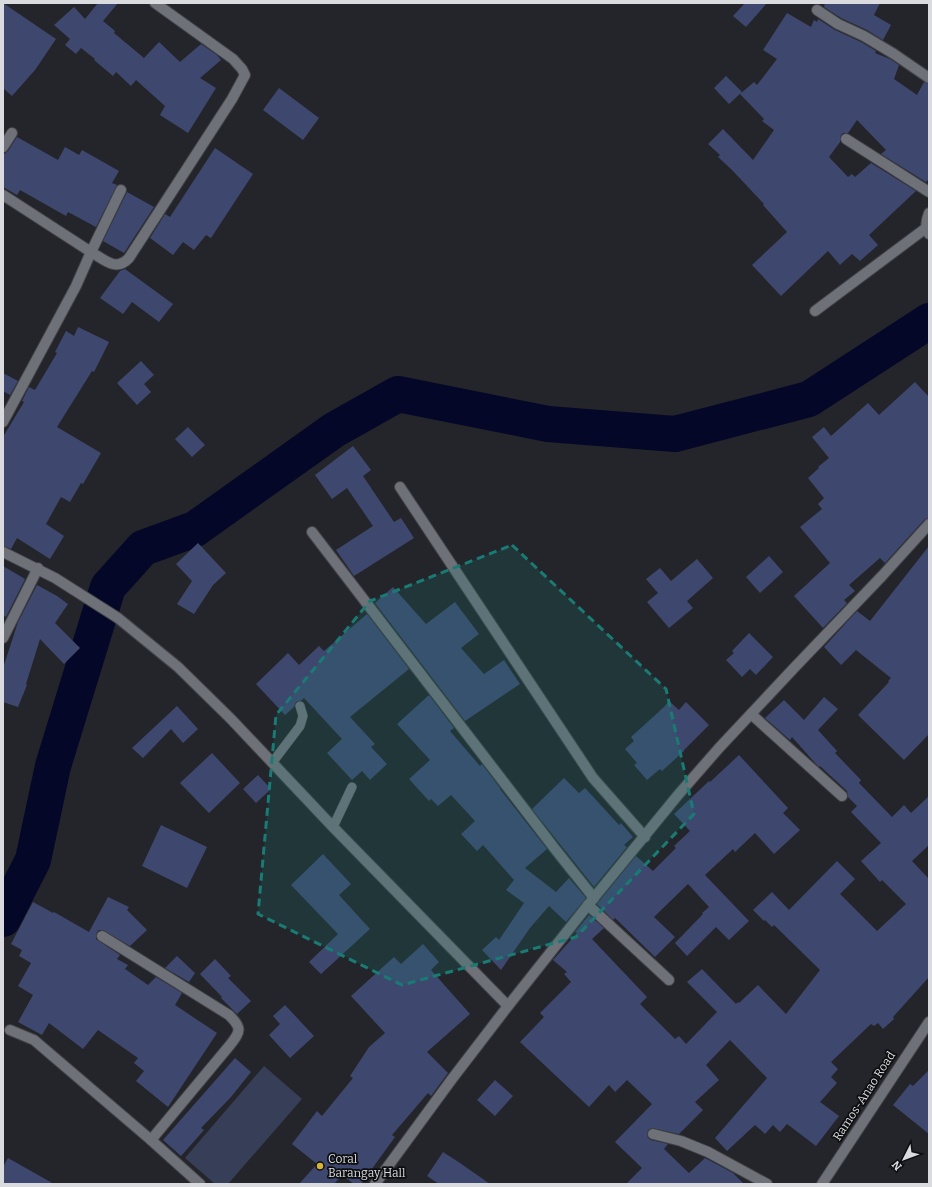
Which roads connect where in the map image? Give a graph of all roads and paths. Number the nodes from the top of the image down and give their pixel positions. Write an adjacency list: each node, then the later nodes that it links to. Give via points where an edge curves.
1 (155, 3): 12 (street, via 233,60 245,75 129,258 124,263 116,265)
2 (817, 10): 3 (street, via 894,54)
3 (929, 78)
4 (12, 133): 6 (street)
5 (846, 138): 8 (street)
6 (3, 148)
7 (121, 190): 12 (street)
8 (929, 192)
9 (3, 195): 12 (street)
10 (929, 213): 11 (street)
11 (928, 232): 13 (street)
12 (91, 252): 14 (street, via 76,286)
13 (815, 311)
14 (3, 422)
15 (400, 487): 27 (street, via 593,778)
16 (929, 524): 22 (street)
17 (312, 532): 28 (street, via 555,849)
18 (3, 552): 19 (street)
19 (38, 568): 20 (street); 23 (street, via 118,618 178,668)
20 (3, 638)
21 (300, 706): 23 (lane, via 303,716 300,726)
22 (751, 714): 25 (street); 27 (street)
23 (272, 763): 26 (street)
24 (352, 787): 26 (lane)
25 (842, 796)
26 (333, 827): 31 (street)
27 (644, 837): 28 (street)
28 (591, 901): 30 (street); 31 (street)
29 (102, 936): 35 (street, via 229,1015 239,1028 230,1046)
30 (669, 980)
31 (508, 1006): 37 (street)
32 (929, 1022): 39 (street, Ramos-Anao Road)
33 (10, 1030): 35 (street, via 34,1040)
34 (653, 1134): 38 (street, via 708,1152)
35 (150, 1140): 36 (street)
36 (200, 1184)
37 (375, 1184)
38 (767, 1184)
39 (822, 1184)

